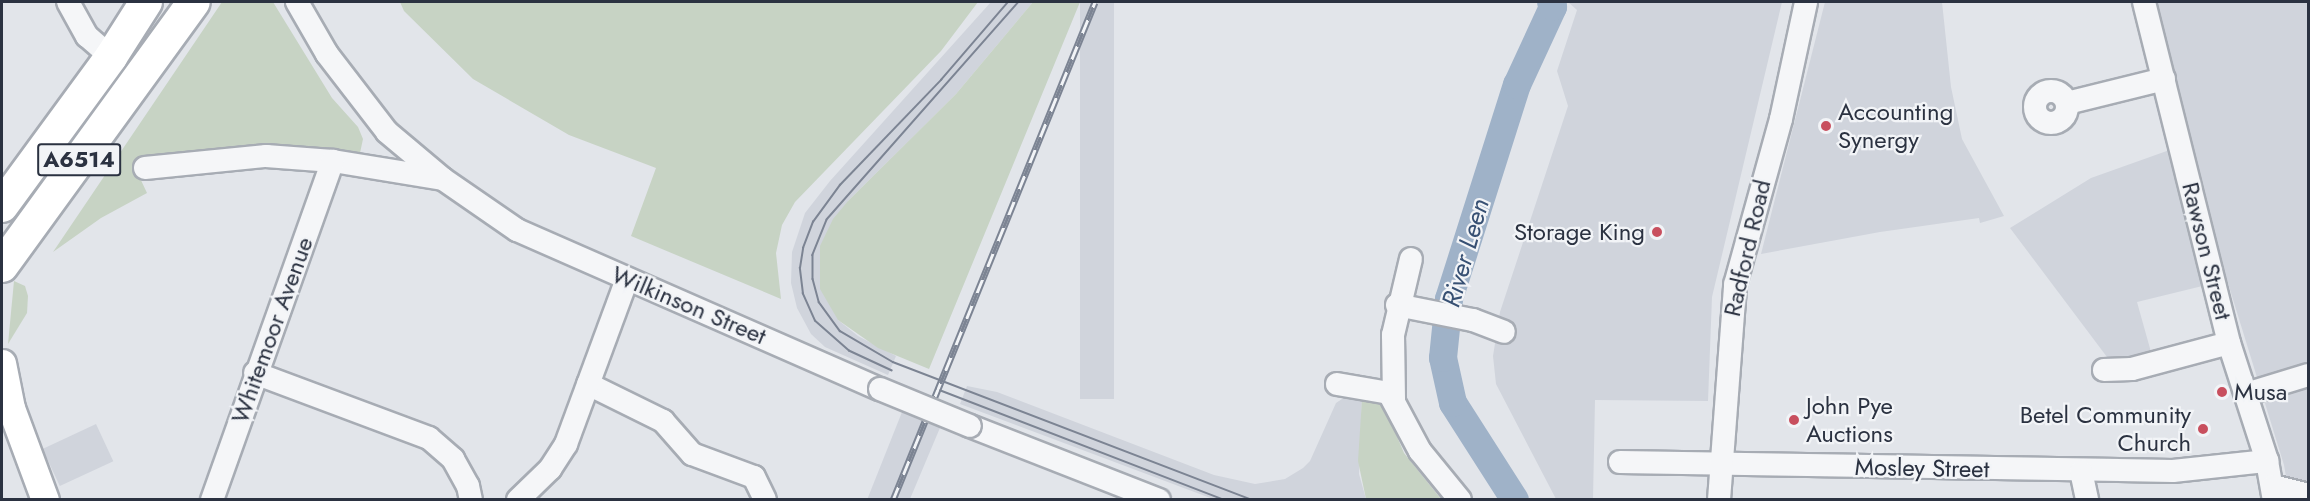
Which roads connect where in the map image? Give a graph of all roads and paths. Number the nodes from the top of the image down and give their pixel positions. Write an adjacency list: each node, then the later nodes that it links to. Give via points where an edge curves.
1 (68, 2): 8 (street, via 87,36)
2 (146, 2): 8 (highway, A6514)
3 (168, 2): 8 (highway)
4 (194, 2): 16 (highway, A6514)
5 (297, 2): 13 (street, Wilkinson Street, via 327,54 387,132)
6 (1806, 2): 32 (street, Radford Road, via 1780,119 1734,285)
7 (2144, 2): 9 (street, Rawson Street)
8 (111, 57): 14 (highway, A6514)
9 (2164, 79): 10 (street); 20 (street, Rawson Street)
10 (2067, 103)
11 (333, 161): 12 (street, via 266,156); 13 (street); 23 (street, Whitemoor Avenue)
12 (145, 168)
13 (443, 179): 17 (street, Wilkinson Street, via 517,230)
14 (3, 202)
15 (1411, 259): 18 (street)
16 (2, 266)
17 (627, 279): 25 (street); 42 (street, Wilkinson Street, bridge, via 880,389)
18 (1397, 305): 19 (street, via 1473,320); 28 (street, via 1392,358)
19 (1504, 332)
20 (2229, 343): 22 (street, via 2132,369); 27 (street, Rawson Street)
21 (2, 363): 38 (main road, via 11,408)
22 (2104, 370)
23 (255, 373): 39 (street, Whitemoor Avenue); 40 (street, via 429,438 453,459)
24 (2308, 375): 27 (street)
25 (588, 384): 36 (street, via 566,444); 41 (street, via 663,421 692,454 754,477)
26 (1337, 384): 28 (street, via 1381,390)
27 (2246, 394): 30 (street, Rawson Street)
28 (1394, 399): 43 (street, via 1420,451)
29 (2, 422): 37 (main road)
30 (2267, 461): 33 (street, Mosley Street, via 2174,471); 34 (street, Rawson Street)
31 (1620, 462): 32 (street, Mosley Street)
32 (1721, 466): 33 (street, Mosley Street); 44 (street, Radford Road)
33 (2081, 471): 45 (street)
34 (2274, 493): 35 (street)
35 (2308, 495)
36 (528, 497)
37 (38, 500)
38 (45, 500)
39 (212, 500)
40 (471, 500)
41 (765, 500)
42 (1159, 500)
43 (1460, 500)
44 (1719, 500)
45 (2087, 500)

